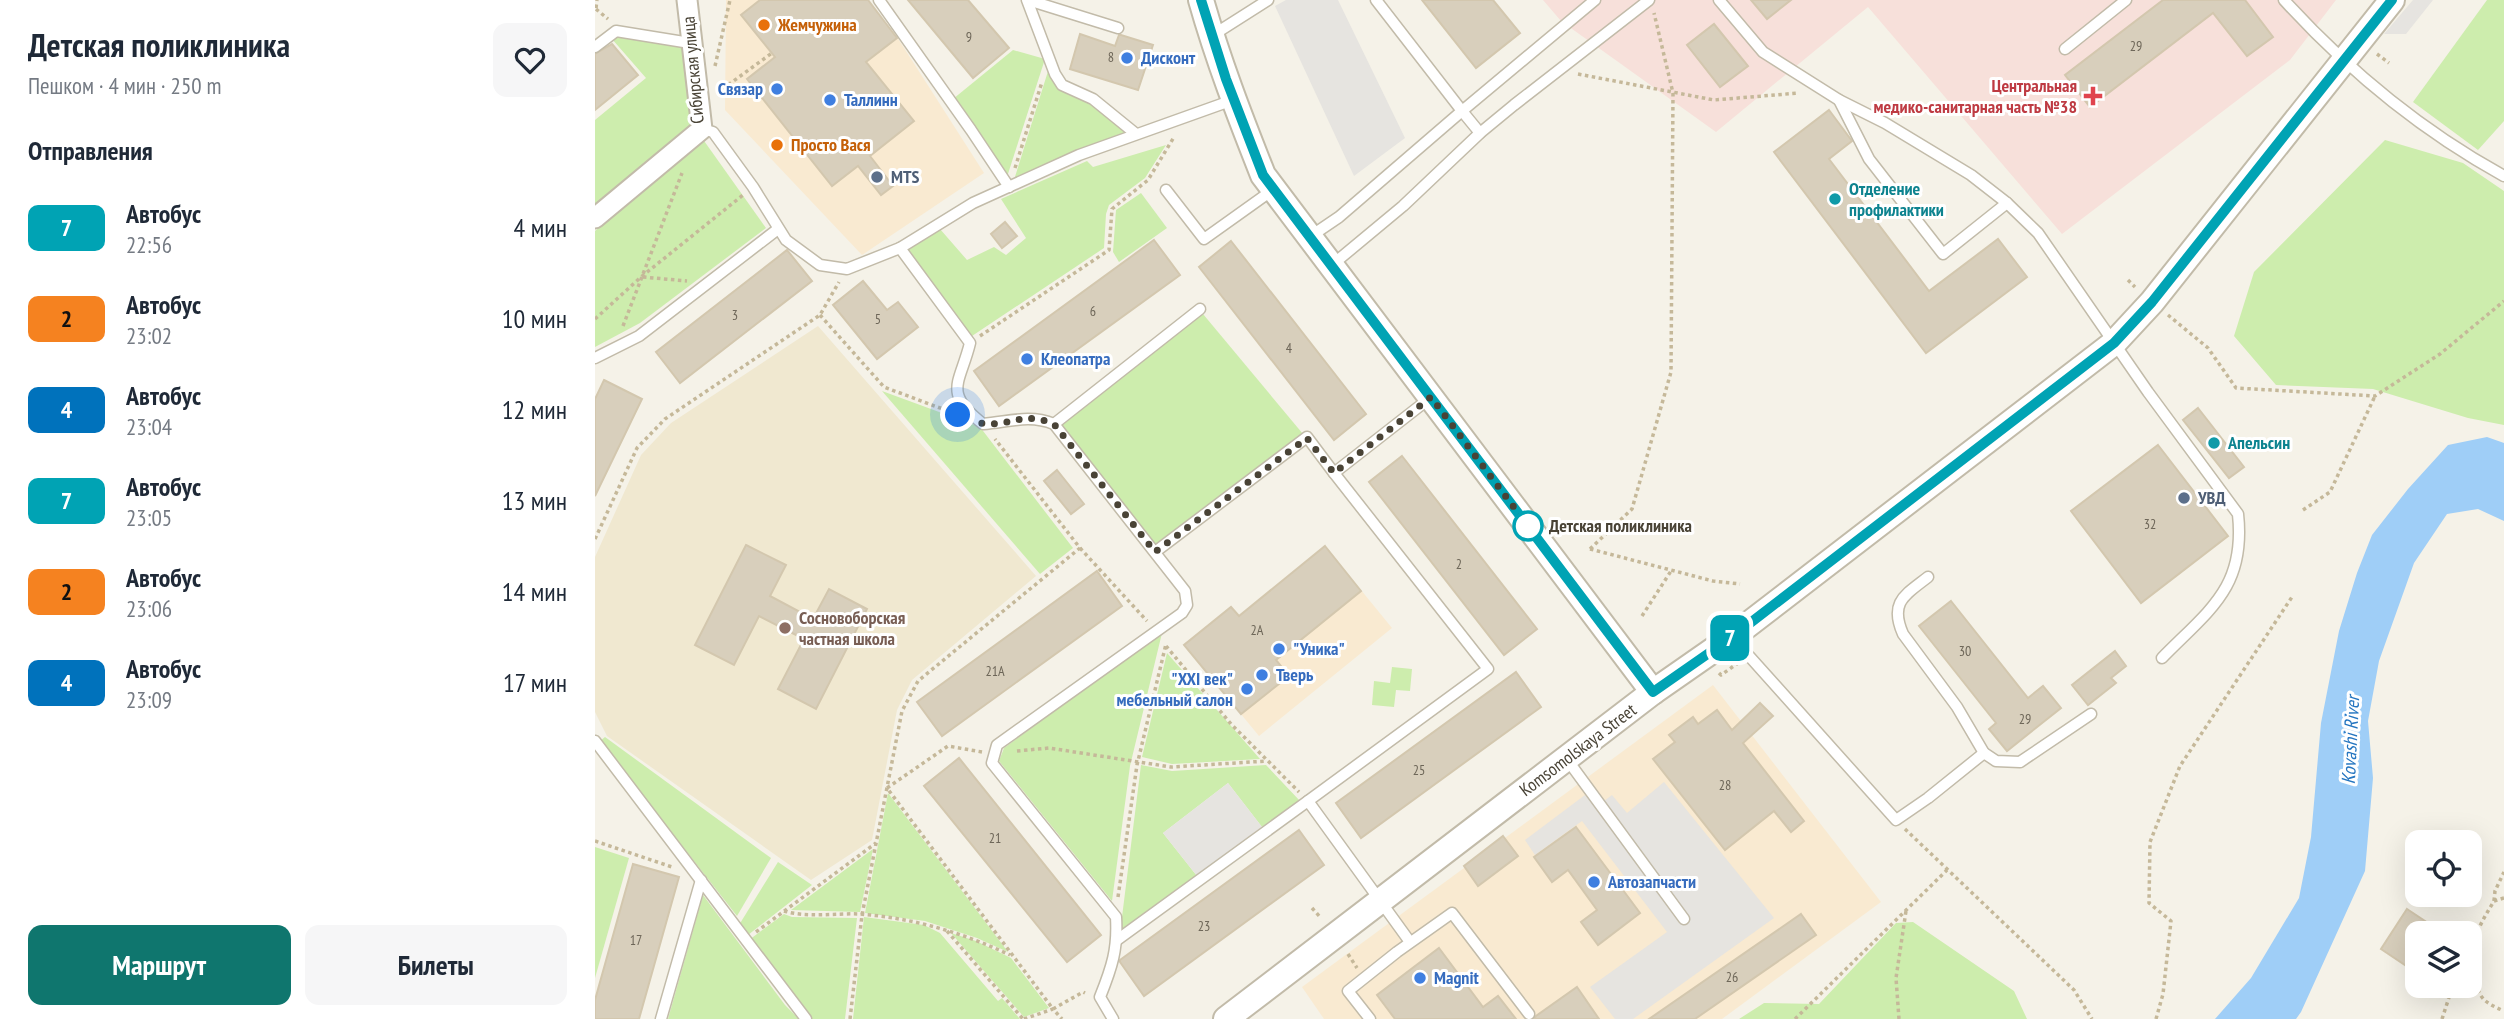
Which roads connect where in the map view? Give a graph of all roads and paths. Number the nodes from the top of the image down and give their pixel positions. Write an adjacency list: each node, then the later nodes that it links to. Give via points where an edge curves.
1 (597, 0): 14 (path)
2 (687, 0): 18 (street, Сибирская улица)
3 (879, 0): 41 (lane)
4 (1028, 0): 16 (lane); 36 (lane, via 1062,85 1093,99)
5 (1201, 0): 17 (street)
6 (1268, 0): 17 (lane)
7 (1376, 0): 32 (lane)
8 (1595, 0): 32 (lane)
9 (1649, 0): 25 (lane)
10 (1719, 0): 27 (lane, via 1763,52)
11 (2126, 0): 21 (lane)
12 (2284, 0): 23 (lane)
13 (2392, 0): 23 (street, Komsomolskaya Street)
14 (595, 10)
15 (1654, 13): 28 (path)
16 (1118, 28)
17 (1211, 36): 30 (street)
18 (690, 43): 19 (lane, via 616,31); 34 (street, Сибирская улица)
19 (595, 47)
20 (2370, 48): 24 (path)
21 (2065, 49)
22 (772, 53): 29 (path)
23 (2344, 60): 39 (lane, via 2428,127); 59 (street, Komsomolskaya Street, via 2152,302)
24 (2389, 63)
25 (1559, 70): 28 (path); 35 (lane)
26 (1044, 76): 38 (path)
27 (1825, 91): 28 (path, via 1714,100); 31 (lane)
28 (1673, 93): 71 (path, via 1671,372 1632,509 1590,549)
29 (708, 99)
30 (1234, 100): 33 (lane); 42 (street, via 1263,175)
31 (1839, 100): 44 (lane, via 1933,150); 44 (lane, via 1869,159 1943,254)
32 (1462, 111): 35 (lane); 47 (lane, via 1339,217)
33 (1185, 118): 36 (lane); 58 (path, via 1148,180 1112,209 1109,250)
34 (702, 130): 40 (lane, via 713,132); 45 (street, Сибирская улица)
35 (1480, 133): 49 (lane)
36 (1136, 134): 41 (lane)
37 (684, 166): 50 (path)
38 (1013, 174)
39 (2504, 176)
40 (753, 187): 46 (lane); 50 (path)
41 (1009, 187): 48 (lane, via 973,203)
42 (1274, 188): 43 (lane, via 1204,239); 47 (street)
43 (1165, 190)
44 (2007, 203): 59 (lane, via 2038,233)
45 (595, 219)
46 (778, 229): 48 (lane, via 820,265 847,269); 51 (lane)
47 (1310, 236): 49 (street)
48 (900, 248): 58 (lane)
49 (1332, 265): 63 (street)
50 (641, 277): 51 (path); 56 (path); 60 (path)
51 (709, 282): 60 (lane, via 639,336)
52 (831, 297): 55 (path)
53 (2504, 301): 62 (path, via 2441,354)
54 (1200, 309): 65 (lane)
55 (820, 315): 64 (path, via 884,387); 68 (path, via 665,419 637,448)
56 (595, 319)
57 (2178, 325): 62 (path, via 2208,348 2236,388)
58 (970, 343): 64 (lane, via 957,393)
59 (2114, 343): 78 (street, Komsomolskaya Street); 80 (lane, via 2238,514 2238,557 2222,597)
60 (615, 348): 61 (lane)
61 (595, 358)
62 (2375, 396): 67 (path, via 2330,492)
63 (1431, 397): 66 (lane); 83 (street)
64 (983, 424): 65 (lane, via 1040,418); 69 (path)
65 (1054, 424): 70 (lane)
66 (1334, 473): 70 (lane, via 1307,438); 92 (lane, via 1488,669)
67 (2303, 510)
68 (595, 539)
69 (1080, 548): 77 (path); 91 (path, via 918,681 902,711)
70 (1155, 552): 76 (lane, via 1185,591 1187,605)
71 (1671, 570): 73 (path); 75 (path)
72 (1929, 577): 86 (lane, via 1902,597 1898,621)
73 (1740, 584)
74 (2292, 597): 136 (path, via 2180,766 2150,842 2149,903 2171,920)
75 (1642, 616)
76 (1172, 619): 77 (lane); 79 (path)
77 (1156, 631): 87 (lane, via 997,745)
78 (1732, 637): 83 (street, Komsomolskaya Street); 93 (lane)
79 (1165, 646): 89 (path); 90 (path)
80 (2162, 658)
81 (1733, 666): 82 (path)
82 (1721, 675)
83 (1653, 692): 88 (street, Komsomolskaya Street)
84 (2091, 714): 86 (lane, via 2020,762 1996,761)
85 (595, 741): 98 (lane)
86 (1984, 753): 93 (lane)
87 (995, 754): 89 (path, via 1049,748); 91 (path, via 948,746); 105 (lane, via 992,763)
88 (1566, 758): 101 (street, Komsomolskaya Street); 106 (lane)
89 (1138, 760): 90 (path, via 1171,767); 105 (path)
90 (1267, 761): 92 (path)
91 (887, 788): 95 (path); 115 (path)
92 (1308, 801): 101 (lane); 111 (lane)
93 (1896, 820): 96 (path)
94 (595, 841): 98 (path)
95 (876, 843): 102 (path); 104 (path)
96 (1947, 870): 103 (path); 135 (path, via 2074,990)
97 (2504, 872): 100 (path)
98 (699, 878): 110 (lane); 125 (lane)
99 (2504, 898): 100 (path)
100 (2494, 901): 107 (path)
101 (1379, 902): 113 (lane); 131 (street, Komsomolskaya Street)
102 (784, 911): 104 (path); 110 (path)
103 (1906, 911): 133 (path); 134 (path, via 1896,978)
104 (862, 915): 108 (path); 127 (path)
105 (1116, 916): 111 (lane)
106 (1684, 919)
107 (2482, 922)
108 (946, 930): 109 (path); 115 (path)
109 (952, 937): 112 (path); 117 (path)
110 (746, 939): 126 (lane)
111 (1118, 940): 119 (lane)
112 (947, 941)
113 (1411, 942): 116 (lane); 124 (lane, via 1452,913)
114 (1346, 952): 116 (path)
115 (1013, 956): 122 (path)
116 (1364, 978): 132 (lane, via 1348,991)
117 (1000, 992): 118 (path); 128 (path)
118 (995, 997)
119 (1100, 997): 122 (path, via 1083,992); 130 (lane)
120 (2449, 998): 137 (path)
121 (2482, 998): 123 (path)
122 (1053, 1009): 128 (path); 129 (path)
123 (2504, 1011)
124 (1529, 1014)
125 (661, 1019)
126 (806, 1019)
127 (850, 1019)
128 (1024, 1019)
129 (1062, 1019)
130 (1113, 1019)
131 (1226, 1019)
132 (1370, 1019)
133 (1795, 1019)
134 (1899, 1019)
135 (2092, 1019)
136 (2156, 1019)
137 (2442, 1019)

